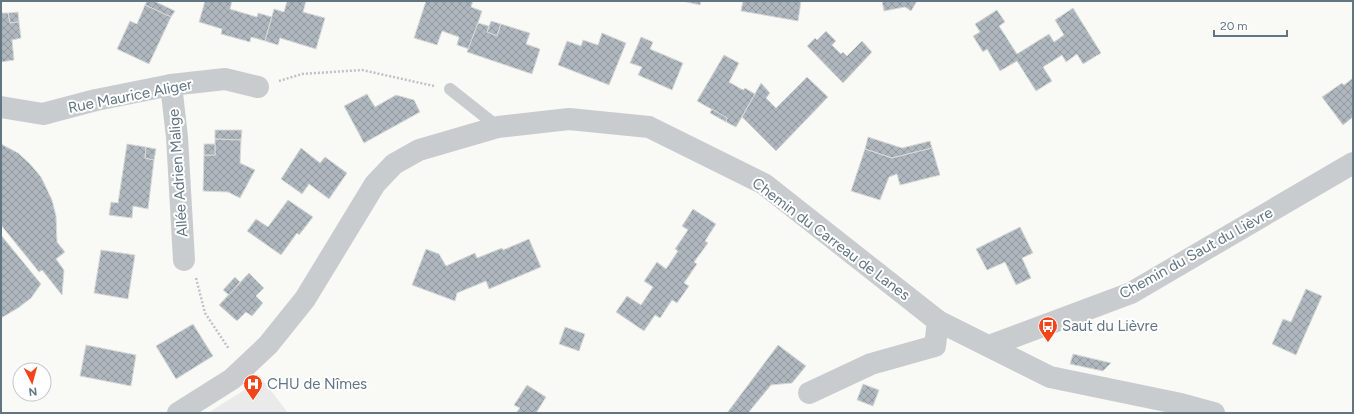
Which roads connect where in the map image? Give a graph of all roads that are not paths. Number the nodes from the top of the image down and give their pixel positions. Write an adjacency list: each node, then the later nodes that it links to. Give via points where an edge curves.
1 (171, 85): 2 (street, Rue Maurice Aliger, via 225,79); 4 (street, Rue Maurice Aliger, via 43,114); 7 (street, Allée Adrien Malige, via 177,137)
2 (258, 87)
3 (450, 89): 5 (lane)
4 (1, 107)
5 (498, 127): 8 (street, Chemin du Carreau de Lanes, via 569,119 649,127 764,184); 12 (street, Chemin du Carreau de Lanes, via 419,150 394,164 375,184 305,299 268,345 232,379)
6 (1353, 163): 9 (street, Chemin du Saut du Lièvre, via 1131,293)
7 (184, 260)
8 (938, 321): 9 (street, Chemin du Carreau de Lanes); 10 (street, via 935,346 871,364)
9 (989, 346): 11 (street, Chemin du Carreau de Lanes, via 1050,378)
10 (808, 393)
11 (1180, 408): 13 (street, Chemin du Carreau de Lanes)
12 (178, 413)
13 (1214, 413)

